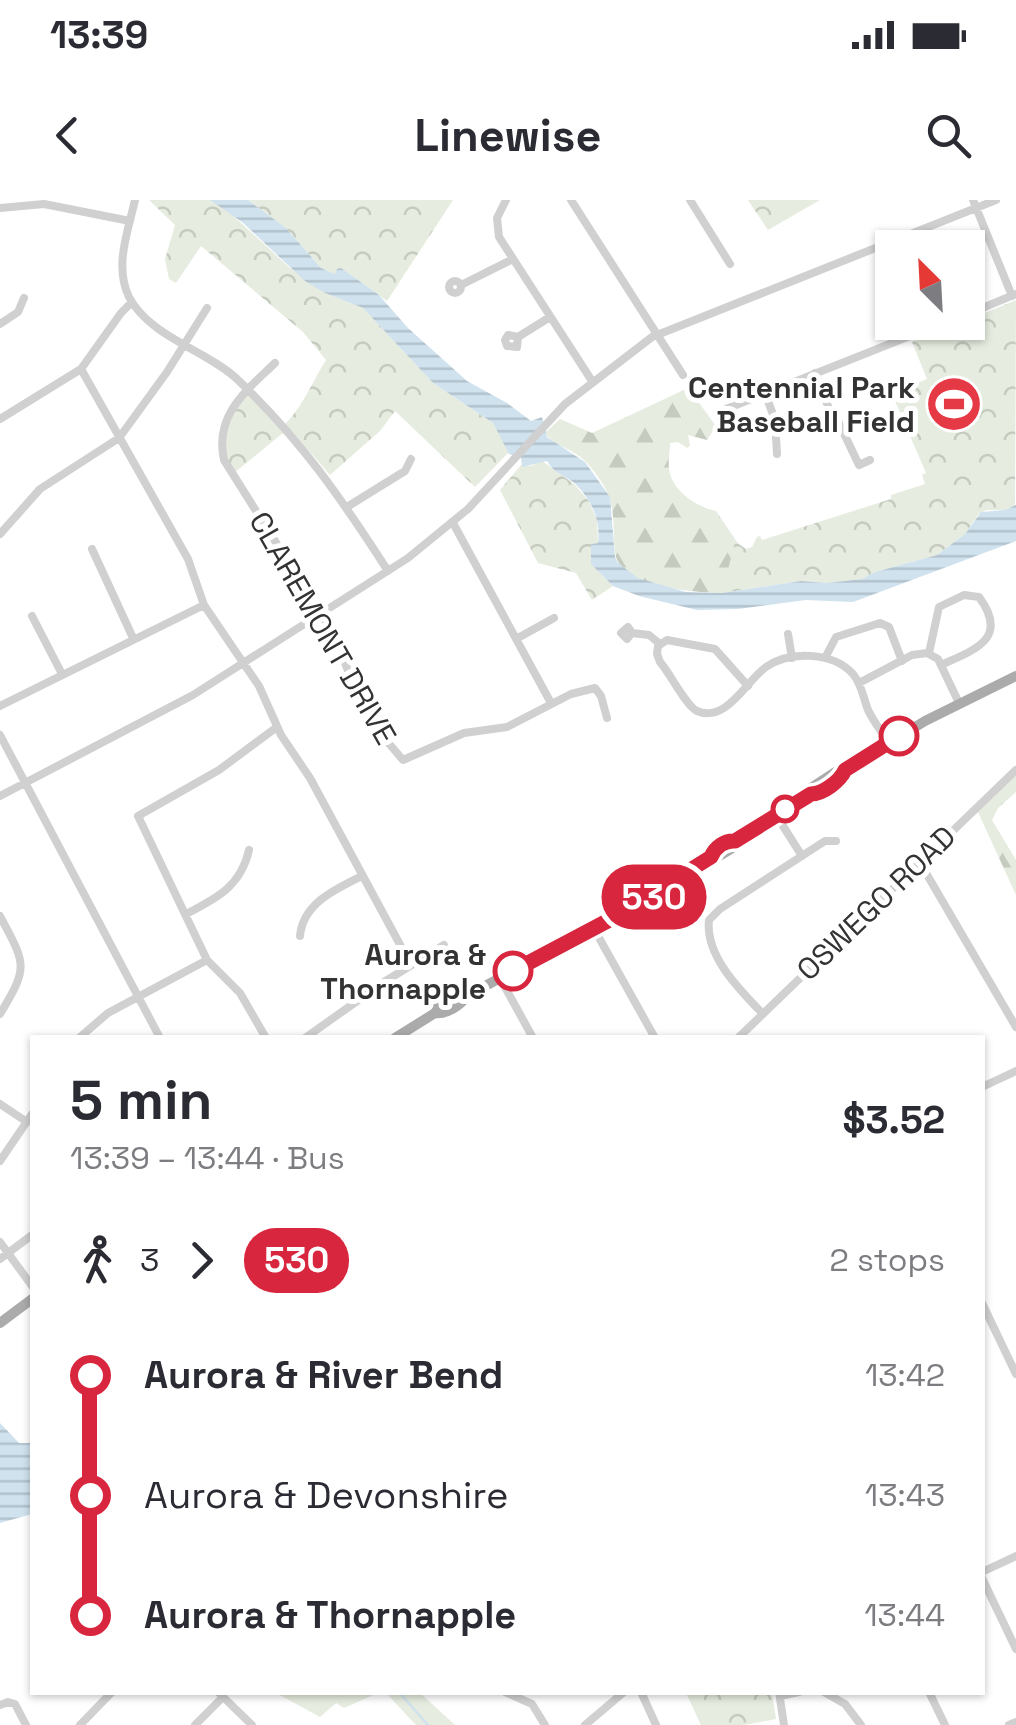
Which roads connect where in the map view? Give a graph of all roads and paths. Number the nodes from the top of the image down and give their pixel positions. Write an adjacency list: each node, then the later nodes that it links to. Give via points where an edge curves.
1 (134, 200): 8 (street)
2 (506, 200): 9 (street, via 496,229)
3 (571, 200): 19 (street)
4 (690, 200): 10 (street)
5 (996, 200): 6 (street)
6 (974, 204): 12 (street); 19 (street)
7 (0, 208): 8 (street, via 44,204)
8 (130, 221): 14 (street, via 122,274)
9 (513, 259): 11 (street); 17 (street)
10 (730, 264)
11 (462, 284)
12 (1014, 295): 15 (street)
13 (24, 298): 18 (street, via 18,312)
14 (132, 302): 22 (street); 24 (street)
15 (985, 307)
16 (207, 308): 22 (street)
17 (550, 317): 20 (street); 27 (street)
18 (0, 324)
19 (657, 334): 26 (street); 27 (street)
20 (518, 337)
21 (899, 340): 25 (street)
22 (185, 343): 28 (street); 32 (street)
23 (275, 363): 28 (street, CLAREMONT DRIVE)
24 (81, 369): 31 (street); 32 (street)
25 (815, 373): 29 (street); 35 (street, via 859,466)
26 (683, 375)
27 (592, 380): 37 (street)
28 (248, 390): 36 (street); 42 (street, CLAREMONT DRIVE, via 225,420 224,460)
29 (764, 393): 30 (street); 33 (street, via 775,420)
30 (726, 409)
31 (0, 418)
32 (120, 438): 38 (street, via 40,488); 41 (street, via 188,559)
33 (777, 454)
34 (411, 459): 36 (street, via 404,471)
35 (870, 460)
36 (347, 507): 40 (street)
37 (452, 524): 40 (street); 48 (street)
38 (0, 534)
39 (92, 548): 47 (street)
40 (388, 571): 42 (street)
41 (204, 605): 47 (street); 54 (street)
42 (320, 614): 54 (street); 61 (street, CLAREMONT DRIVE, via 379,732 403,760 464,733 511,725)
43 (32, 616): 56 (street)
44 (554, 618): 48 (street)
45 (632, 633): 49 (street)
46 (788, 634): 51 (street)
47 (133, 638): 56 (street)
48 (516, 638): 61 (street)
49 (660, 644): 59 (street, via 715,649); 59 (street, via 657,657 691,707 709,713)
50 (929, 654): 53 (street); 55 (street); 55 (street, via 939,608 964,594 982,601 990,632 978,648)
51 (792, 658): 52 (street); 59 (street, via 768,665)
52 (825, 658): 53 (street, via 838,636 880,623 889,627); 58 (street)
53 (902, 661): 58 (street)
54 (244, 662): 64 (street); 68 (street)
55 (941, 665): 60 (street)
56 (62, 674): 62 (street)
57 (1016, 676): 60 (main road)
58 (859, 683): 66 (street)
59 (748, 686)
60 (959, 702): 66 (main road)
61 (552, 703): 63 (street, CLAREMONT DRIVE, via 594,688)
62 (0, 706)
63 (606, 718)
64 (277, 728): 75 (street); 76 (street, via 138,816)
65 (0, 734): 68 (street)
66 (889, 743): 70 (main road)
67 (1016, 770): 74 (street, OSWEGO ROAD)
68 (25, 783): 69 (street); 84 (street)
69 (0, 796)
70 (776, 815): 73 (street); 78 (main road)
71 (836, 841): 73 (street)
72 (249, 850): 76 (street, via 232,886)
73 (802, 856): 86 (street, via 709,920 727,972)
74 (919, 861): 86 (street, OSWEGO ROAD); 87 (street)
75 (362, 876): 79 (street, via 314,905); 82 (street)
76 (186, 914): 81 (street)
77 (0, 916): 85 (street, via 22,963)
78 (593, 927): 83 (main road); 94 (street)
79 (300, 936)
80 (444, 946): 82 (street)
81 (207, 960): 84 (street); 90 (street, via 240,993)
82 (411, 965): 91 (street)
83 (500, 978): 92 (main road, via 437,1008); 93 (street)
84 (138, 996): 88 (street); 89 (street)
85 (1, 1011)
86 (762, 1013): 95 (street, OSWEGO ROAD)
87 (1016, 1027)
88 (82, 1035)
89 (158, 1035)
90 (264, 1035)
91 (309, 1035)
92 (400, 1035)
93 (531, 1035)
94 (652, 1035)
95 (741, 1035)
96 (1016, 1071): 97 (street)
97 (985, 1085)
98 (0, 1104): 99 (street)
99 (30, 1118): 100 (street)
100 (0, 1161)
101 (30, 1236): 103 (street)
102 (0, 1242): 103 (street)
103 (4, 1256): 104 (street)
104 (30, 1284)
105 (30, 1300): 107 (main road)
106 (985, 1309): 108 (street)
107 (0, 1323)
108 (1016, 1374)
109 (1016, 1556): 110 (street)
110 (985, 1573)
111 (985, 1582): 112 (street)
112 (1016, 1649)
113 (109, 1695): 125 (street)
114 (220, 1695): 126 (street)
115 (222, 1695): 127 (street)
116 (520, 1695): 128 (street)
117 (620, 1695): 129 (street)
118 (642, 1695): 130 (street)
119 (780, 1695): 131 (street)
120 (829, 1695): 132 (street)
121 (930, 1695): 133 (street)
122 (0, 1705): 124 (street, via 15,1704)
123 (1016, 1722): 134 (street)
124 (26, 1725)
125 (80, 1725)
126 (195, 1725)
127 (252, 1725)
128 (545, 1725)
129 (584, 1725)
130 (656, 1725)
131 (784, 1725)
132 (860, 1725)
133 (944, 1725)
134 (1009, 1725)

